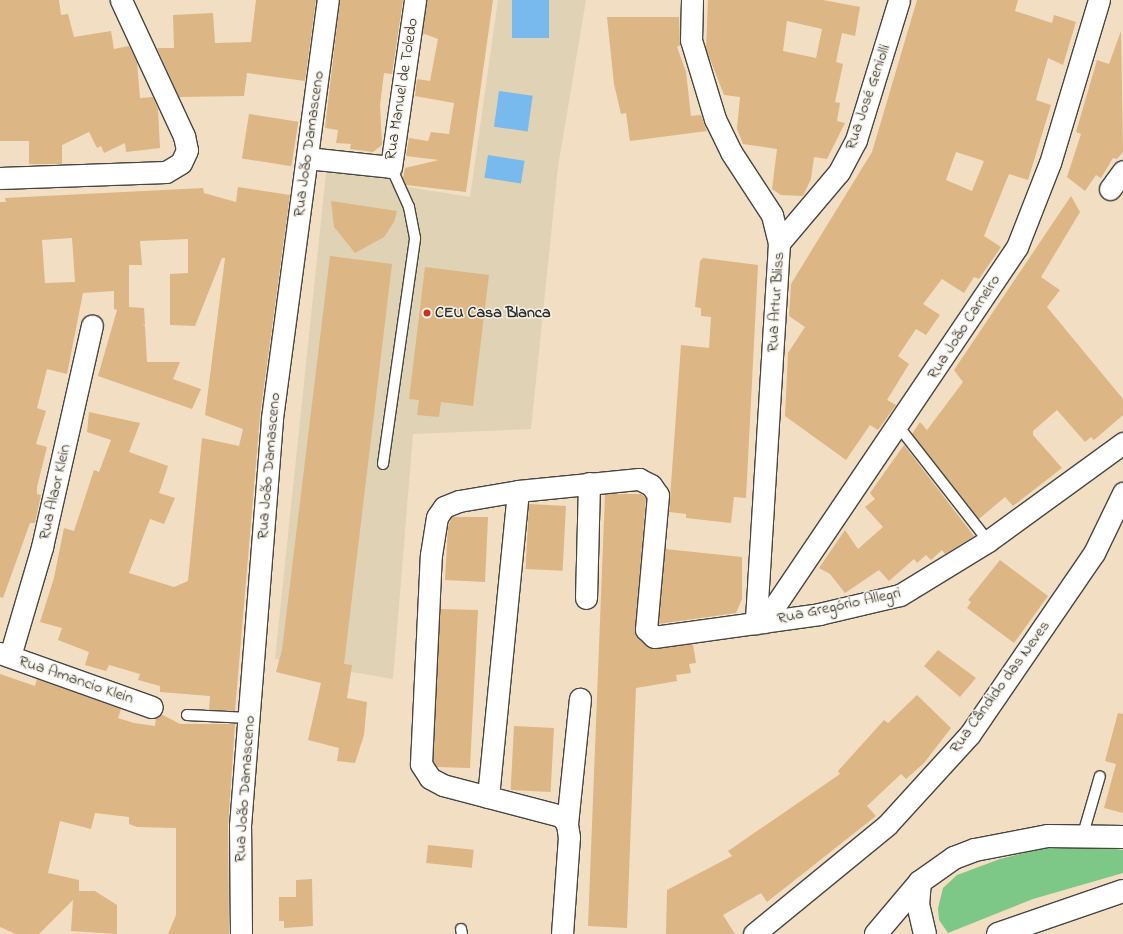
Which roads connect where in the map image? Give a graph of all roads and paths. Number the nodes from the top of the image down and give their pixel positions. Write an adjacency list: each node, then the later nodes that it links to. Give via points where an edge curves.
1 (121, 0): 10 (street, via 184,136 187,150 181,163 166,172)
2 (328, 0): 7 (street, Rua João Damasceno)
3 (415, 0): 8 (street, Rua Manuel de Toledo)
4 (692, 0): 12 (street, Rua Artur Bliss, via 691,40 715,119 772,216)
5 (899, 0): 12 (street, Rua José Geniolli, via 856,140 839,172)
6 (1099, 0): 14 (street, Rua João Carneiro, via 1050,163 1017,247)
7 (307, 158): 8 (street, Rua Manuel de Toledo); 27 (street, Rua João Damasceno, via 272,418)
8 (391, 167): 16 (lane, via 409,207 415,238)
9 (1123, 171): 11 (street)
10 (0, 178)
11 (1110, 189)
12 (779, 243): 22 (street, Rua Artur Bliss)
13 (92, 326): 23 (street, Rua Alaor Klein, via 42,547)
14 (899, 427): 20 (lane); 22 (street, Rua João Carneiro)
15 (1123, 444): 20 (street, Rua Gregório Allegri)
16 (383, 464)
17 (590, 483): 18 (street); 21 (street); 22 (street, Rua Gregório Allegri, via 639,480 651,485 658,495 646,628 654,637)
18 (518, 491): 29 (street); 29 (street, via 459,501 444,507 437,517 431,555 421,764 430,778 443,785)
19 (1123, 493): 37 (street, Rua Cândido das Neves, via 1094,553 970,734 887,825)
20 (988, 542): 22 (street, Rua Gregório Allegri, via 900,596)
21 (586, 598)
22 (760, 622)
23 (5, 655): 25 (street, Rua Amancio Klein)
24 (580, 699): 30 (street)
25 (152, 707)
26 (187, 715): 27 (lane)
27 (249, 718): 35 (street, Rua João Damasceno, via 240,826)
28 (1100, 776): 31 (lane)
29 (488, 797): 30 (street, via 561,816)
30 (567, 824): 36 (street, via 569,837)
31 (1083, 834): 32 (main road); 33 (main road, via 1019,840 975,850 939,867)
32 (1123, 837)
33 (920, 882): 38 (main road); 39 (main road, via 918,904)
34 (1123, 891): 40 (main road)
35 (241, 934)
36 (562, 934)
37 (754, 934)
38 (876, 934)
39 (925, 934)
40 (998, 934)

